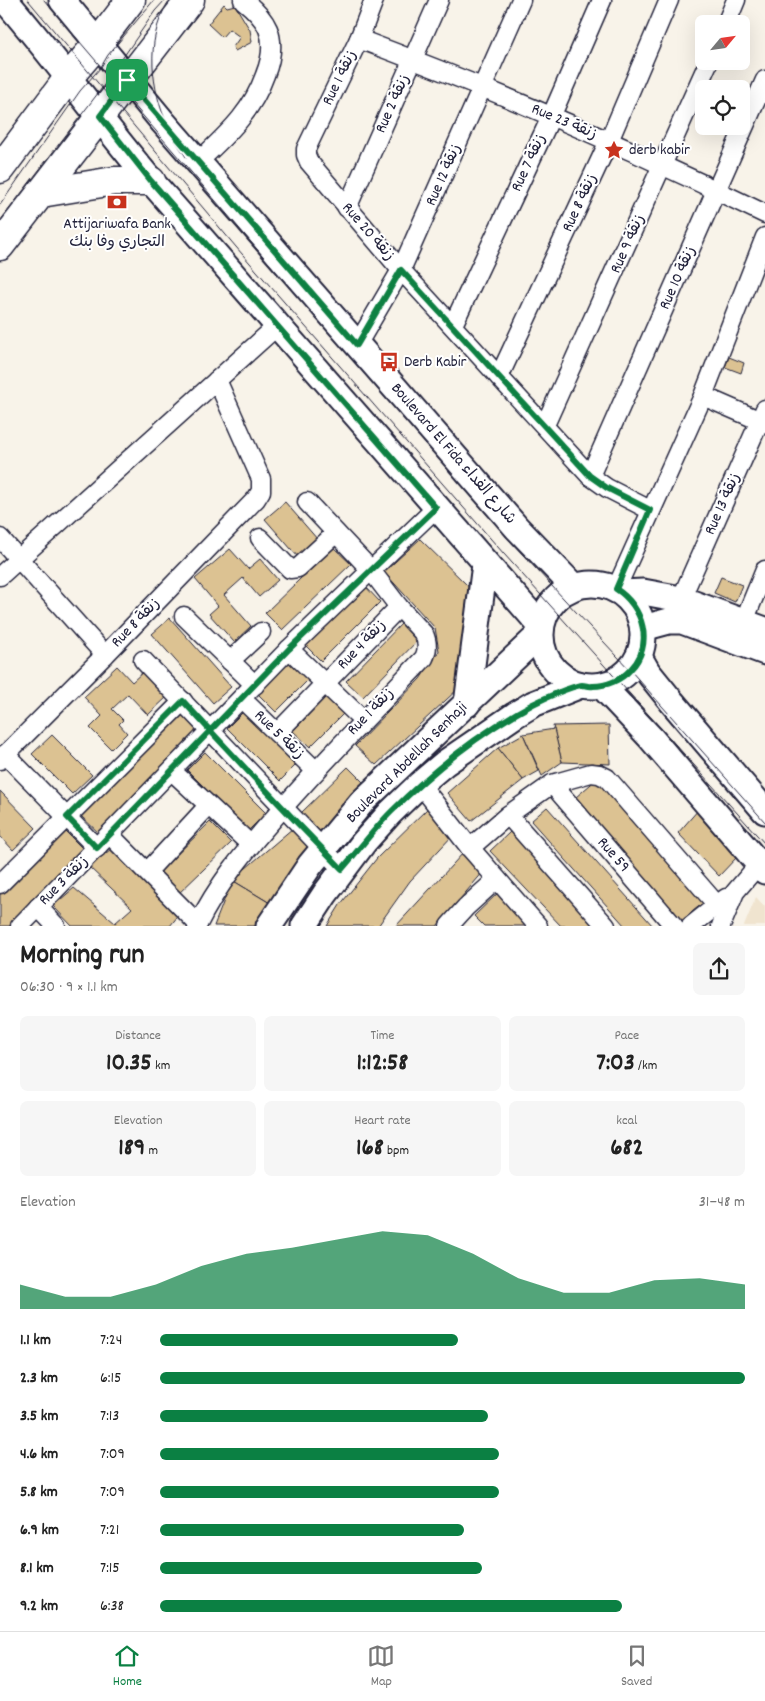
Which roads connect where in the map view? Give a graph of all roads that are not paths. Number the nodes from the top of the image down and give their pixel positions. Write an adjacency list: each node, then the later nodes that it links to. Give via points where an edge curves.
1 (5, 0): 17 (main road)
2 (62, 0): 14 (main road, Boulevard El Fida شارع الفداء)
3 (131, 0): 14 (main road)
4 (190, 0): 18 (main road)
5 (244, 0): 25 (street, via 268,30 272,49 270,60 259,93 250,107)
6 (374, 0): 13 (street, Rue 1 زنقة)
7 (439, 0): 15 (street, Rue 2 زنقة)
8 (521, 0): 20 (street, Rue 12 زنقة)
9 (602, 0): 22 (street, Rue 7 زنقة)
10 (669, 0): 23 (street, Rue 8 زنقة)
11 (736, 0): 12 (street)
12 (730, 15)
13 (359, 39): 15 (street, Rue 23 زنقة); 24 (street, Rue 1 زنقة)
14 (98, 43): 17 (main road); 18 (main road, Boulevard El Fida شارع الفداء)
15 (412, 59): 20 (street, Rue 23 زنقة); 31 (street, Rue 2 زنقة)
16 (705, 70): 26 (street, Rue 9 زنقة)
17 (69, 77): 21 (main road); 27 (main road)
18 (127, 80): 21 (main road); 25 (main road, Boulevard El Fida شارع الفداء)
19 (765, 80): 29 (street, Rue 10 زنقة)
20 (483, 88): 22 (street, Rue 23 زنقة); 35 (street, Rue 12 زنقة)
21 (100, 116): 28 (main road); 30 (main road)
22 (551, 117): 23 (street, Rue 23 زنقة); 36 (street, Rue 7 زنقة)
23 (609, 141): 26 (street, Rue 23 زنقة); 39 (street, Rue 8 زنقة)
24 (306, 155): 31 (street, Rue 20 زنقة)
25 (198, 162): 38 (main road, Boulevard El Fida شارع الفداء)
26 (664, 165): 29 (street, Rue 23 زنقة); 43 (street, Rue 9 زنقة)
27 (0, 169)
28 (151, 181): 30 (main road, via 114,181); 37 (main road)
29 (717, 190): 32 (street, Rue 23 زنقة); 44 (street, Rue 10 زنقة)
30 (41, 193): 34 (main road)
31 (347, 208): 35 (street, Rue 20 زنقة)
32 (765, 214)
33 (765, 237): 41 (street)
34 (0, 246)
35 (401, 270): 36 (street, Rue 20 زنقة); 38 (street, Rue 12 زنقة)
36 (452, 325): 39 (street, Rue 20 زنقة)
37 (277, 326): 40 (street); 46 (main road)
38 (357, 345): 56 (main road, Boulevard El Fida شارع الفداء, via 511,521)
39 (499, 377): 43 (street, Rue 20 زنقة)
40 (217, 380): 51 (street); 67 (street, Rue 8 زنقة, via 261,479 261,491)
41 (703, 396): 42 (street); 47 (street)
42 (763, 418): 58 (street, Rue 13 زنقة)
43 (545, 425): 44 (street, Rue 20 زنقة)
44 (590, 476): 47 (street, Rue 20 زنقة)
45 (307, 502): 48 (street, Rue 1 زنقة)
46 (436, 508): 52 (main road); 53 (street, Rue 3 زنقة)
47 (650, 510): 57 (street)
48 (336, 533): 50 (street, via 298,568 290,569); 53 (street, Rue 1 زنقة)
49 (0, 538): 51 (street)
50 (260, 538)
51 (18, 559): 55 (street); 67 (street)
52 (486, 564): 63 (main road); 76 (main road)
53 (370, 569): 59 (street, Rue 1 زنقة); 65 (street, Rue 3 زنقة)
54 (765, 570): 61 (street)
55 (0, 576)
56 (573, 586): 57 (main road, via 602,584); 63 (main road, via 550,605)
57 (619, 591): 58 (main road); 62 (main road, via 640,614)
58 (681, 599): 61 (main road)
59 (399, 607): 71 (street, Rue 4 زنقة); 77 (street, Rue 1 زنقة, via 424,634 428,649 424,658)
60 (184, 616): 70 (street)
61 (755, 625)
62 (643, 628): 66 (main road, via 669,621 682,622); 68 (main road)
63 (541, 630): 73 (main road, via 542,648 556,672 568,680); 76 (main road, Boulevard Abdellah Senhaji)
64 (261, 632): 70 (street)
65 (289, 649): 71 (street, Rue 4 زنقة); 72 (street, Rue 3 زنقة)
66 (765, 652)
67 (105, 655): 80 (street, Rue 8 زنقة)
68 (639, 657): 73 (main road, via 618,680); 87 (main road, via 672,702)
69 (143, 660): 75 (street)
70 (230, 661): 72 (street)
71 (326, 684): 77 (street, Rue 4 زنقة); 79 (street, Rue 4 زنقة)
72 (255, 685): 74 (street, Rue 3 زنقة)
73 (591, 686): 83 (main road, Boulevard Abdellah Senhaji, via 533,704 445,763); 95 (main road, via 650,737)
74 (242, 699): 78 (street, Rue 3 زنقة); 79 (street, Rue 5 زنقة)
75 (183, 701): 78 (street); 89 (street)
76 (467, 704): 94 (main road, Boulevard Abdellah Senhaji, via 362,802)
77 (363, 720): 82 (street, Rue 1 زنقة)
78 (211, 731): 81 (street, Rue 3 زنقة); 86 (street)
79 (277, 733): 82 (street, Rue 5 زنقة)
80 (3, 757): 89 (street)
81 (172, 771): 85 (street); 90 (street, Rue 3 زنقة)
82 (316, 771): 86 (street, Rue 1 زنقة)
83 (420, 784): 93 (street); 96 (main road, Boulevard Abdellah Senhaji)
84 (552, 784): 88 (street); 101 (street, via 590,773 607,778); 111 (street, Rue 59)
85 (208, 806): 91 (street); 97 (street)
86 (283, 807): 91 (street, Rue 1 زنقة); 94 (street)
87 (765, 811)
88 (508, 815): 93 (street); 110 (street)
89 (67, 817): 92 (street); 99 (street)
90 (110, 834): 92 (street, Rue 3 زنقة); 97 (street)
91 (251, 845): 103 (street, Rue 1 زنقة, via 230,871)
92 (97, 848): 102 (street, Rue 3 زنقة)
93 (470, 848): 98 (street)
94 (323, 849): 96 (street); 106 (main road, Boulevard Abdellah Senhaji)
95 (762, 868): 100 (street)
96 (342, 869): 107 (main road, Boulevard Abdellah Senhaji)
97 (147, 872): 103 (street)
98 (497, 879): 108 (street); 109 (street)
99 (0, 884)
100 (735, 892): 101 (street); 113 (street)
101 (717, 905): 112 (street)
102 (38, 907): 104 (street, Rue 3 زنقة); 105 (street)
103 (197, 925)
104 (20, 926)
105 (56, 926)
106 (269, 926)
107 (304, 926)
108 (449, 926)
109 (538, 926)
110 (606, 926)
111 (674, 926)
112 (691, 926)
113 (721, 926)

